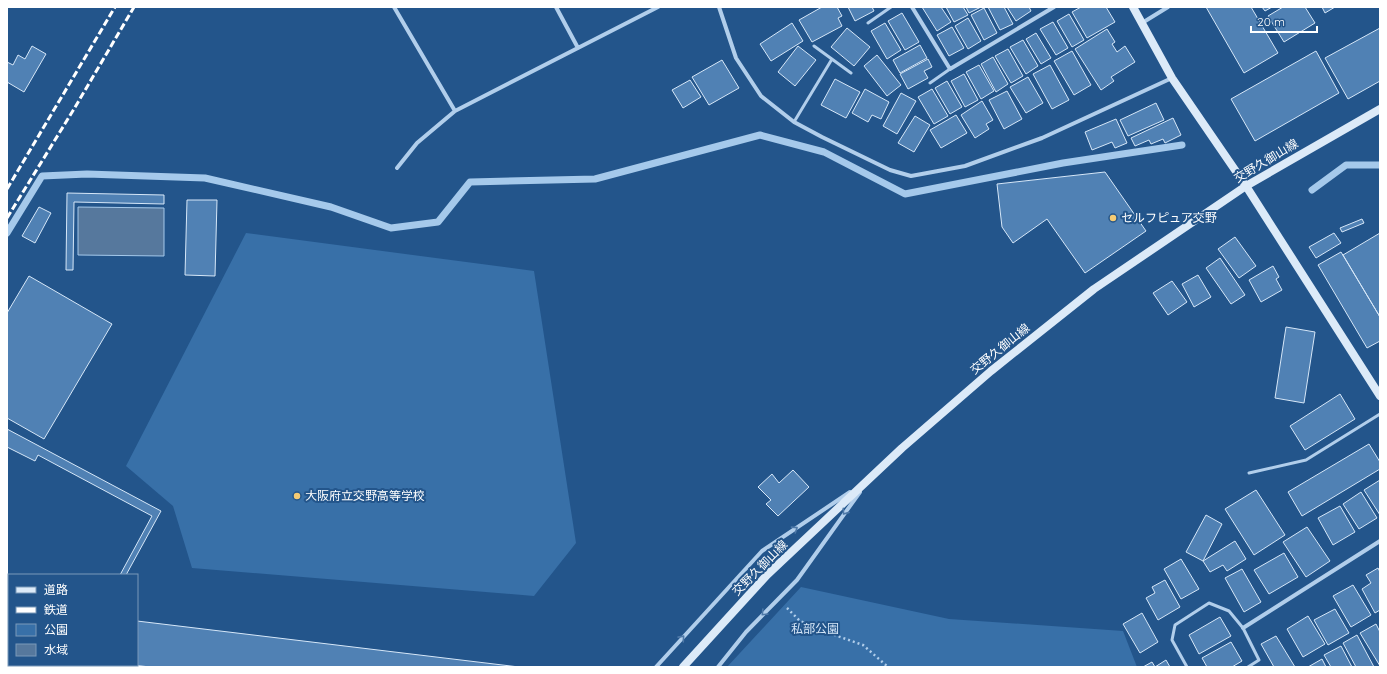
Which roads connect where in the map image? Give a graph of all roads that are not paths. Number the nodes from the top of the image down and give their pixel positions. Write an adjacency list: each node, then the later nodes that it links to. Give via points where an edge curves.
1 (394, 7): 20 (street)
2 (556, 7): 13 (street)
3 (658, 7): 13 (street)
4 (718, 7): 21 (street, via 736,58 761,96)
5 (891, 7): 10 (lane)
6 (912, 7): 15 (street)
7 (1054, 7): 15 (street)
8 (1132, 7): 11 (main road)
9 (1168, 7): 11 (street)
10 (868, 23)
11 (1142, 23): 17 (main road)
12 (814, 46): 14 (lane)
13 (578, 48): 20 (street)
14 (832, 58): 16 (lane); 21 (lane)
15 (950, 69): 18 (lane)
16 (851, 73)
17 (1172, 78): 21 (street, via 1042,138 965,166 911,176 890,170); 23 (main road)
18 (930, 83)
19 (1380, 109): 23 (main road, 交野久御山線)
20 (455, 111): 22 (street, via 417,143)
21 (794, 122)
22 (397, 168)
23 (1246, 186): 24 (main road); 27 (main road, 交野久御山線, via 1094,289 992,371 902,448)
24 (1380, 396)
25 (1380, 414): 26 (lane, via 1306,460)
26 (1248, 473)
27 (868, 481): 30 (street, one-way to 27, via 762,551); 31 (main road, 交野久御山線, via 767,575); 32 (street, one-way to 32, via 797,580 746,632)
28 (1380, 541): 29 (street)
29 (1243, 628): 33 (lane, via 1229,611 1209,603 1175,625 1172,640); 34 (lane, via 1259,660)
30 (656, 667)
31 (683, 667)
32 (718, 667)
33 (1188, 667)
34 (1248, 667)

